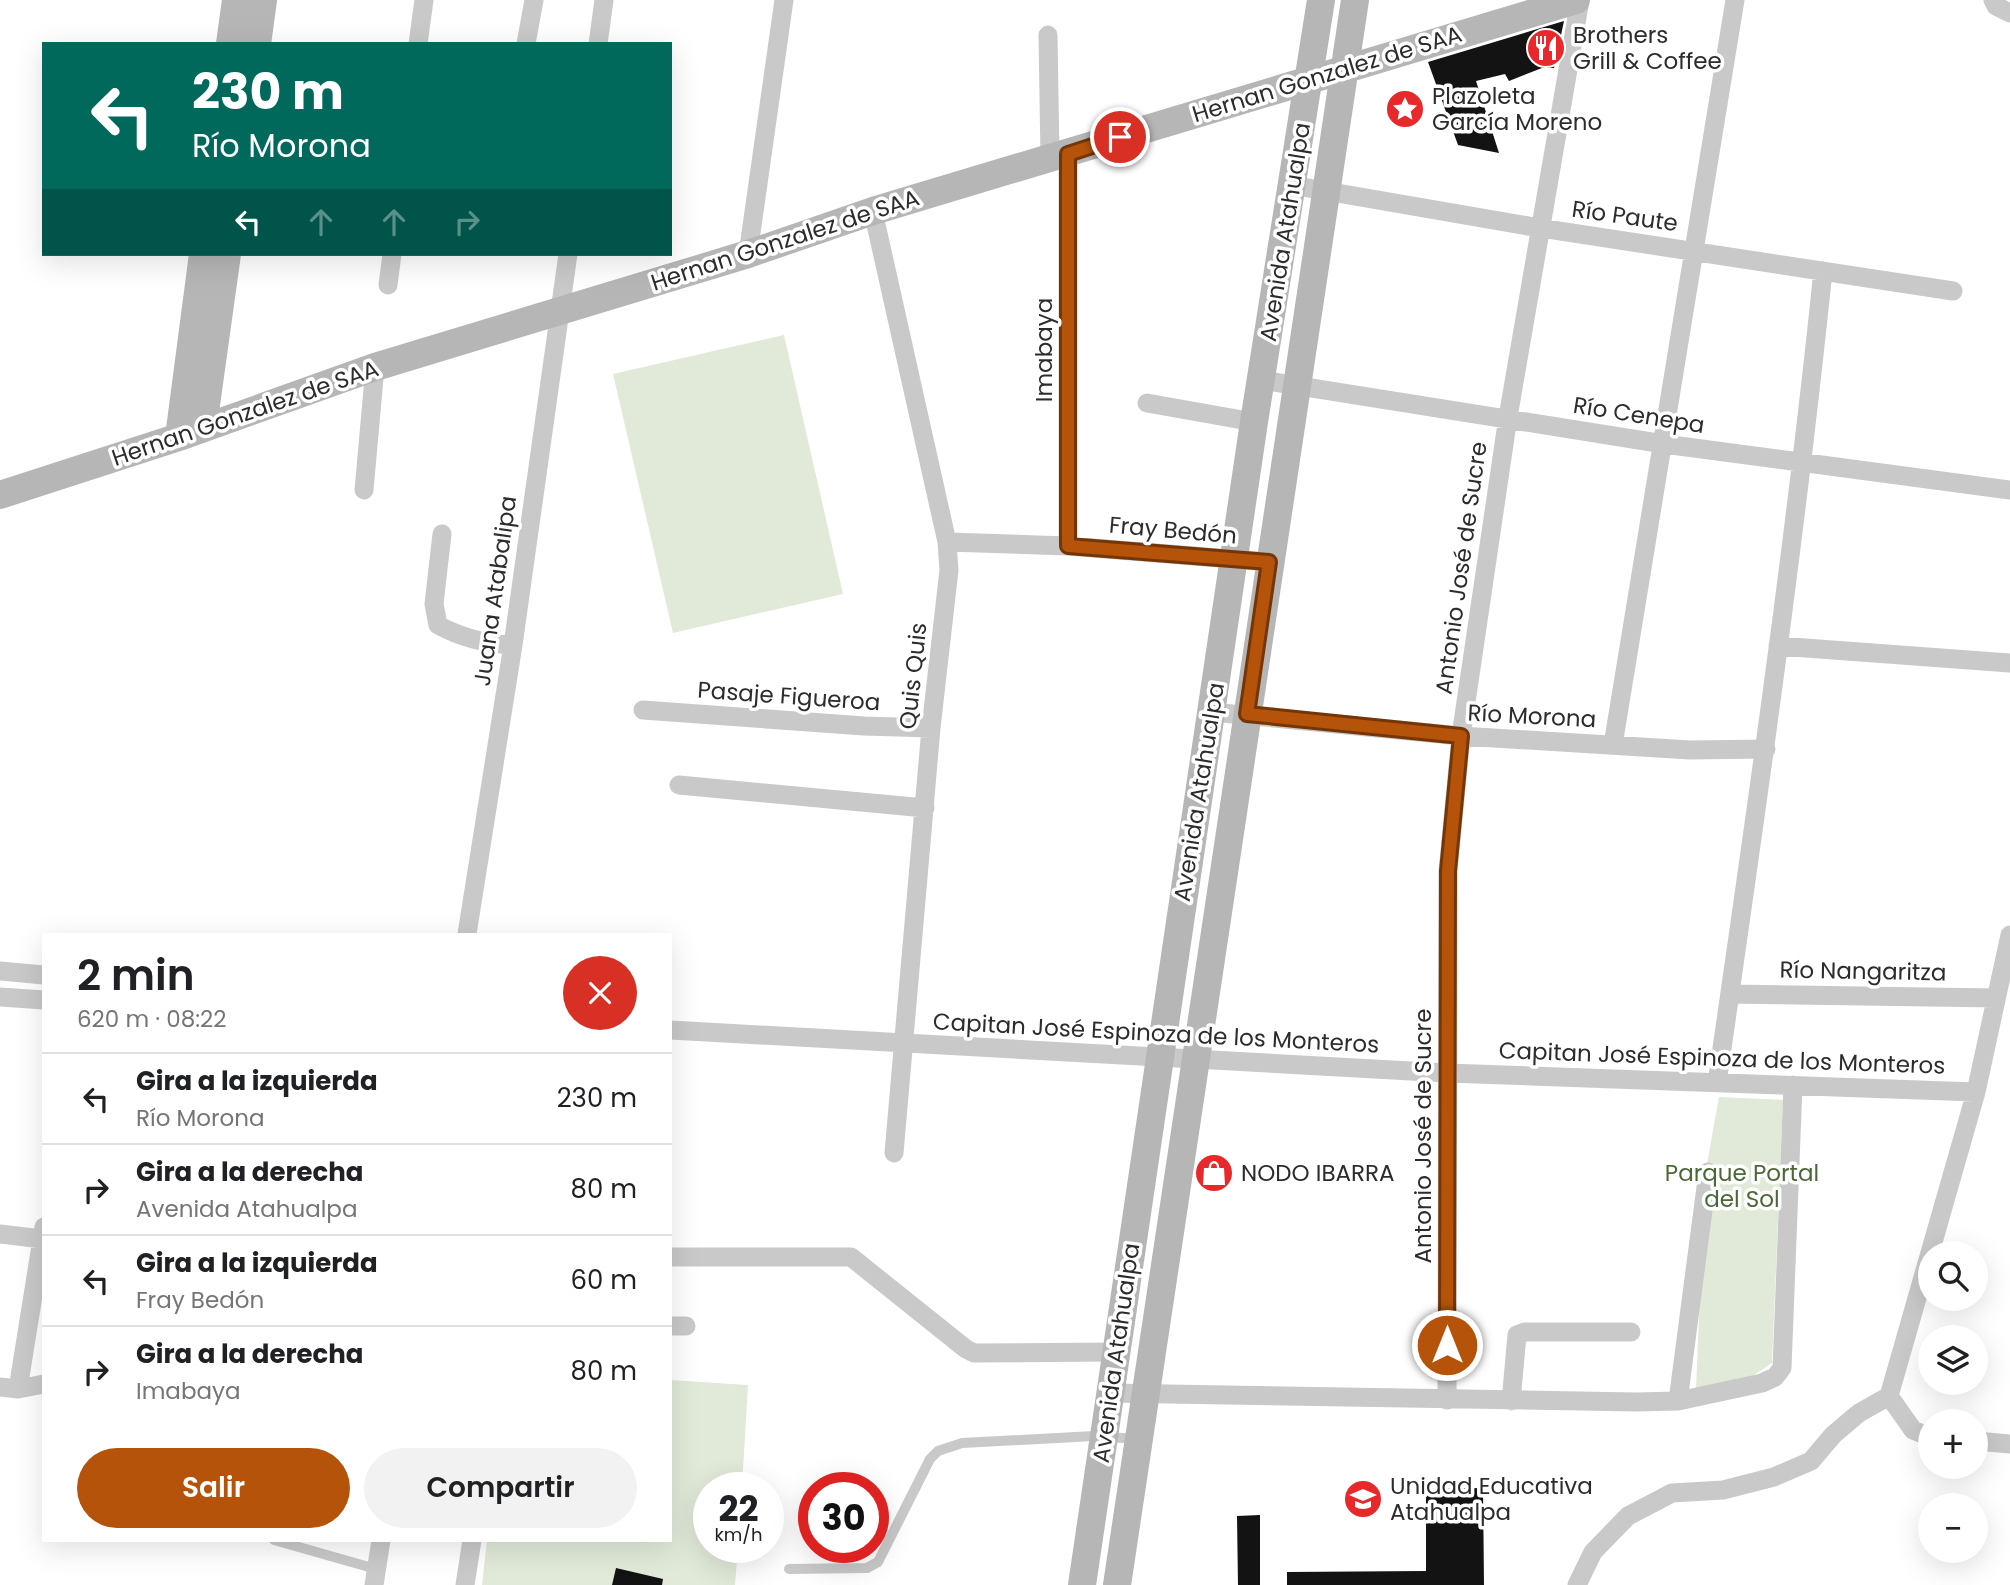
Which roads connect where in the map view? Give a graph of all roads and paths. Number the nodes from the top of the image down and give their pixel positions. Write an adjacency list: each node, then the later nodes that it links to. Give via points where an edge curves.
1 (236, 0): 14 (main road)
2 (263, 0): 15 (main road)
3 (424, 0): 16 (street)
4 (534, 0): 17 (street)
5 (604, 0): 18 (street)
6 (785, 0): 27 (street)
7 (1321, 0): 20 (main road, Avenida Atahualpa)
8 (1355, 0): 19 (main road, Avenida Atahualpa)
9 (1578, 0): 19 (main road, Hernan Gonzalez de SAA); 25 (street, Antonio José de Sucre)
10 (1735, 0): 26 (street)
11 (1993, 0): 12 (street)
12 (2010, 13)
13 (1048, 35): 21 (street, Imabaya)
14 (230, 42)
15 (257, 42)
16 (418, 42)
17 (526, 42)
18 (598, 42)
19 (1345, 69): 20 (main road, Hernan Gonzalez de SAA); 23 (main road, Avenida Atahualpa)
20 (1309, 80): 21 (main road, Hernan Gonzalez de SAA); 22 (main road, Avenida Atahualpa)
21 (1059, 156): 24 (main road, Hernan Gonzalez de SAA); 50 (street, Imabaya)
22 (1291, 185): 23 (street, Río Paute); 37 (main road, Avenida Atahualpa)
23 (1324, 193): 25 (street, Río Paute); 38 (main road, Avenida Atahualpa)
24 (873, 211): 27 (main road, Hernan Gonzalez de SAA); 49 (street, Quis Quis)
25 (1540, 228): 26 (street, Río Paute); 40 (street, Antonio José de Sucre)
26 (1696, 251): 32 (street, Río Paute); 43 (street)
27 (748, 254): 35 (main road, Hernan Gonzalez de SAA)
28 (203, 256): 42 (main road)
29 (227, 256): 42 (main road)
30 (392, 256): 33 (street)
31 (568, 256): 35 (street, Juana Atabalipa)
32 (1823, 271): 34 (street, Río Paute); 44 (street)
33 (388, 285)
34 (1953, 290)
35 (561, 311): 36 (main road, Hernan Gonzalez de SAA); 53 (street, Juana Atabalipa)
36 (375, 367): 42 (main road, Hernan Gonzalez de SAA); 46 (street)
37 (1262, 380): 38 (street, Río Cenepa); 41 (main road, Avenida Atahualpa)
38 (1296, 386): 40 (street, Río Cenepa); 52 (main road, Avenida Atahualpa)
39 (1147, 403): 41 (street)
40 (1508, 417): 43 (street, Río Cenepa); 60 (street, Antonio José de Sucre)
41 (1254, 422): 51 (main road, Avenida Atahualpa)
42 (191, 431): 47 (main road, Hernan Gonzalez de SAA)
43 (1664, 444): 44 (street, Río Cenepa); 61 (street)
44 (1803, 464): 45 (street, Río Cenepa); 54 (street)
45 (2010, 490)
46 (364, 491)
47 (0, 495)
48 (442, 534): 53 (street, via 434,604 438,625 460,637)
49 (947, 542): 50 (street, Fray Bedón); 59 (street, Quis Quis, via 949,570)
50 (1068, 546): 51 (street, Fray Bedón)
51 (1235, 560): 52 (street, Fray Bedón); 57 (main road, Avenida Atahualpa)
52 (1269, 562): 58 (main road, Avenida Atahualpa)
53 (513, 645): 65 (street, Juana Atabalipa)
54 (1778, 646): 55 (street); 62 (street)
55 (2010, 663)
56 (643, 710): 59 (street, Pasaje Figueroa)
57 (1212, 712): 58 (street, Río Morona); 75 (main road, Avenida Atahualpa)
58 (1247, 714): 60 (street, Río Morona); 76 (main road, Avenida Atahualpa)
59 (931, 728): 64 (street, Quis Quis)
60 (1461, 736): 61 (street, Río Morona); 77 (street, Antonio José de Sucre, via 1448,871)
61 (1613, 745): 62 (street, Río Morona)
62 (1766, 749): 69 (street)
63 (679, 785): 64 (street)
64 (925, 808): 74 (street, Quis Quis)
65 (467, 933)
66 (2009, 947): 71 (street)
67 (0, 971): 68 (street)
68 (42, 975)
69 (1730, 993): 71 (street, Río Nangaritza); 78 (street)
70 (0, 997): 72 (street)
71 (1996, 998): 80 (street)
72 (42, 1000)
73 (672, 1030): 74 (street, Capitan José Espinoza de los Monteros)
74 (905, 1044): 75 (street, Capitan José Espinoza de los Monteros); 81 (street, Quis Quis)
75 (1158, 1057): 76 (street, Capitan José Espinoza de los Monteros); 88 (main road, Avenida Atahualpa)
76 (1196, 1060): 77 (street, Capitan José Espinoza de los Monteros); 92 (main road, Avenida Atahualpa)
77 (1447, 1073): 78 (street, Capitan José Espinoza de los Monteros); 94 (street, Antonio José de Sucre)
78 (1717, 1083): 79 (street, Capitan José Espinoza de los Monteros)
79 (1793, 1085): 80 (street, Capitan José Espinoza de los Monteros); 96 (street, via 1782,1368 1762,1383)
80 (1976, 1092): 93 (street)
81 (894, 1153)
82 (1708, 1172): 96 (street)
83 (42, 1233): 84 (street)
84 (0, 1234)
85 (42, 1238): 90 (street)
86 (672, 1257): 88 (street, via 851,1257 974,1353)
87 (1631, 1332): 95 (street, via 1517,1335)
88 (1115, 1352): 91 (main road, Avenida Atahualpa)
89 (42, 1384): 90 (street)
90 (9, 1388)
91 (1109, 1393): 92 (street); 98 (main road, Avenida Atahualpa)
92 (1144, 1394): 94 (street); 99 (main road, Avenida Atahualpa)
93 (1889, 1396): 97 (street); 110 (street, via 1850,1420 1811,1461 1774,1477 1723,1490 1672,1493 1628,1516 1593,1552)
94 (1447, 1400): 95 (street)
95 (1511, 1401): 96 (street)
96 (1678, 1401)
97 (1918, 1429)
98 (1105, 1436): 99 (lane); 105 (lane, via 962,1443 938,1451 878,1562 867,1568); 108 (main road, Avenida Atahualpa)
99 (1138, 1439): 109 (main road, Avenida Atahualpa)
100 (1988, 1442): 101 (street)
101 (2010, 1444)
102 (279, 1542): 106 (lane)
103 (381, 1542): 106 (street)
104 (472, 1542): 107 (street)
105 (789, 1569)
106 (375, 1577)
107 (465, 1585)
108 (1082, 1585)
109 (1117, 1585)
110 (1577, 1585)

